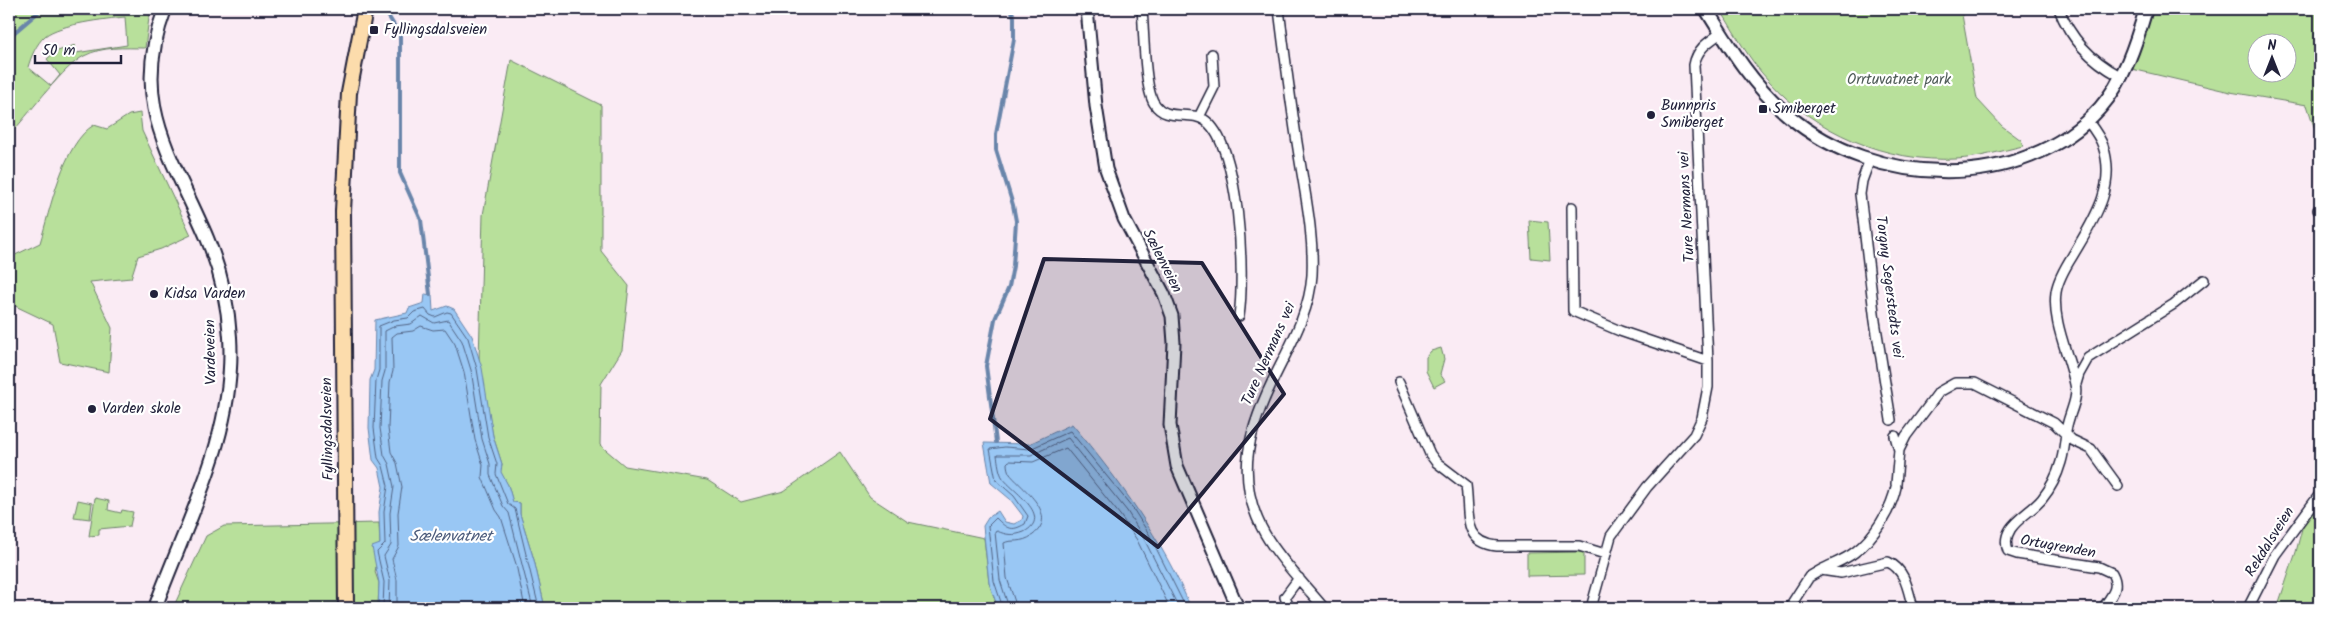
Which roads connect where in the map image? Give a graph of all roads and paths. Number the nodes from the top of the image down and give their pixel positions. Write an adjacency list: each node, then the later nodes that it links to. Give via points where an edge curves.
1 (165, 9): 30 (main road, Vardeveien, via 154,50 151,75 153,104 169,158 213,252 226,301 230,348 227,402 220,434)
2 (1087, 9): 32 (street, Sælenveien, via 1096,106 1106,169 1119,208 1164,294 1172,316 1174,344 1170,424 1177,466)
3 (1142, 9): 12 (street, via 1153,102 1173,115)
4 (1278, 9): 29 (street, Ture Nermans vei, via 1310,223 1312,277 1296,334 1260,405 1247,457 1248,484 1254,509 1266,535)
5 (1706, 9): 9 (main road)
6 (2059, 9): 11 (street, via 2087,52)
7 (2146, 9): 11 (main road)
8 (365, 10): 31 (main road, Fyllingsdalsveien, via 350,93 344,193)
9 (1721, 33): 14 (main road, via 1748,74 1789,117 1827,141); 18 (street, Ture Nermans vei, via 1704,45 1696,55 1694,65)
10 (1212, 54): 12 (street, via 1214,87)
11 (2120, 76): 13 (main road, via 2101,106)
12 (1199, 117): 17 (street, via 1215,130 1221,142 1236,199 1242,294)
13 (2087, 120): 14 (main road, via 2075,132 2037,154 1968,170 1932,170); 20 (street, Ortugrenden, via 2103,145 2108,181 2103,202 2064,271 2056,294 2058,322)
14 (1870, 159): 21 (street, Torgny Segerstedts vei, via 1860,194)
15 (1572, 207): 18 (street, via 1573,311)
16 (2204, 280): 20 (street, Ortugrenden, via 2174,304 2088,358 2078,374)
17 (1238, 316)
18 (1708, 361): 27 (street, Ture Nermans vei, via 1704,409 1694,434 1633,504 1611,536)
19 (1399, 382): 27 (street, via 1430,454 1466,485 1470,527 1476,540 1484,545 1497,546 1579,546)
20 (2076, 386): 22 (street, Ortugrenden)
21 (1891, 420)
22 (2066, 432): 24 (street, via 1982,386 1964,381 1939,392); 25 (street, via 2072,440 2096,453); 38 (street, Ortugrenden, via 2061,462 2051,486 2034,508 2010,528 2006,545 2008,551 2017,554 2084,564 2112,573 2115,590)
23 (1895, 436): 24 (street)
24 (1899, 450): 28 (street, via 1896,486 1884,516 1857,551)
25 (2118, 486)
26 (2320, 494): 39 (street, Rekdalsveien, via 2275,555)
27 (1606, 554): 35 (street, Ture Nermans vei)
28 (1821, 570): 36 (street, via 1809,577); 37 (street, via 1841,573 1880,563 1896,565 1904,577)
29 (1299, 578): 33 (street, via 1285,597); 34 (street, Ture Nermans vei)
30 (155, 608)
31 (346, 608)
32 (1238, 608)
33 (1289, 608)
34 (1324, 608)
35 (1591, 608)
36 (1789, 608)
37 (1913, 608)
38 (2103, 608)
39 (2248, 608)

